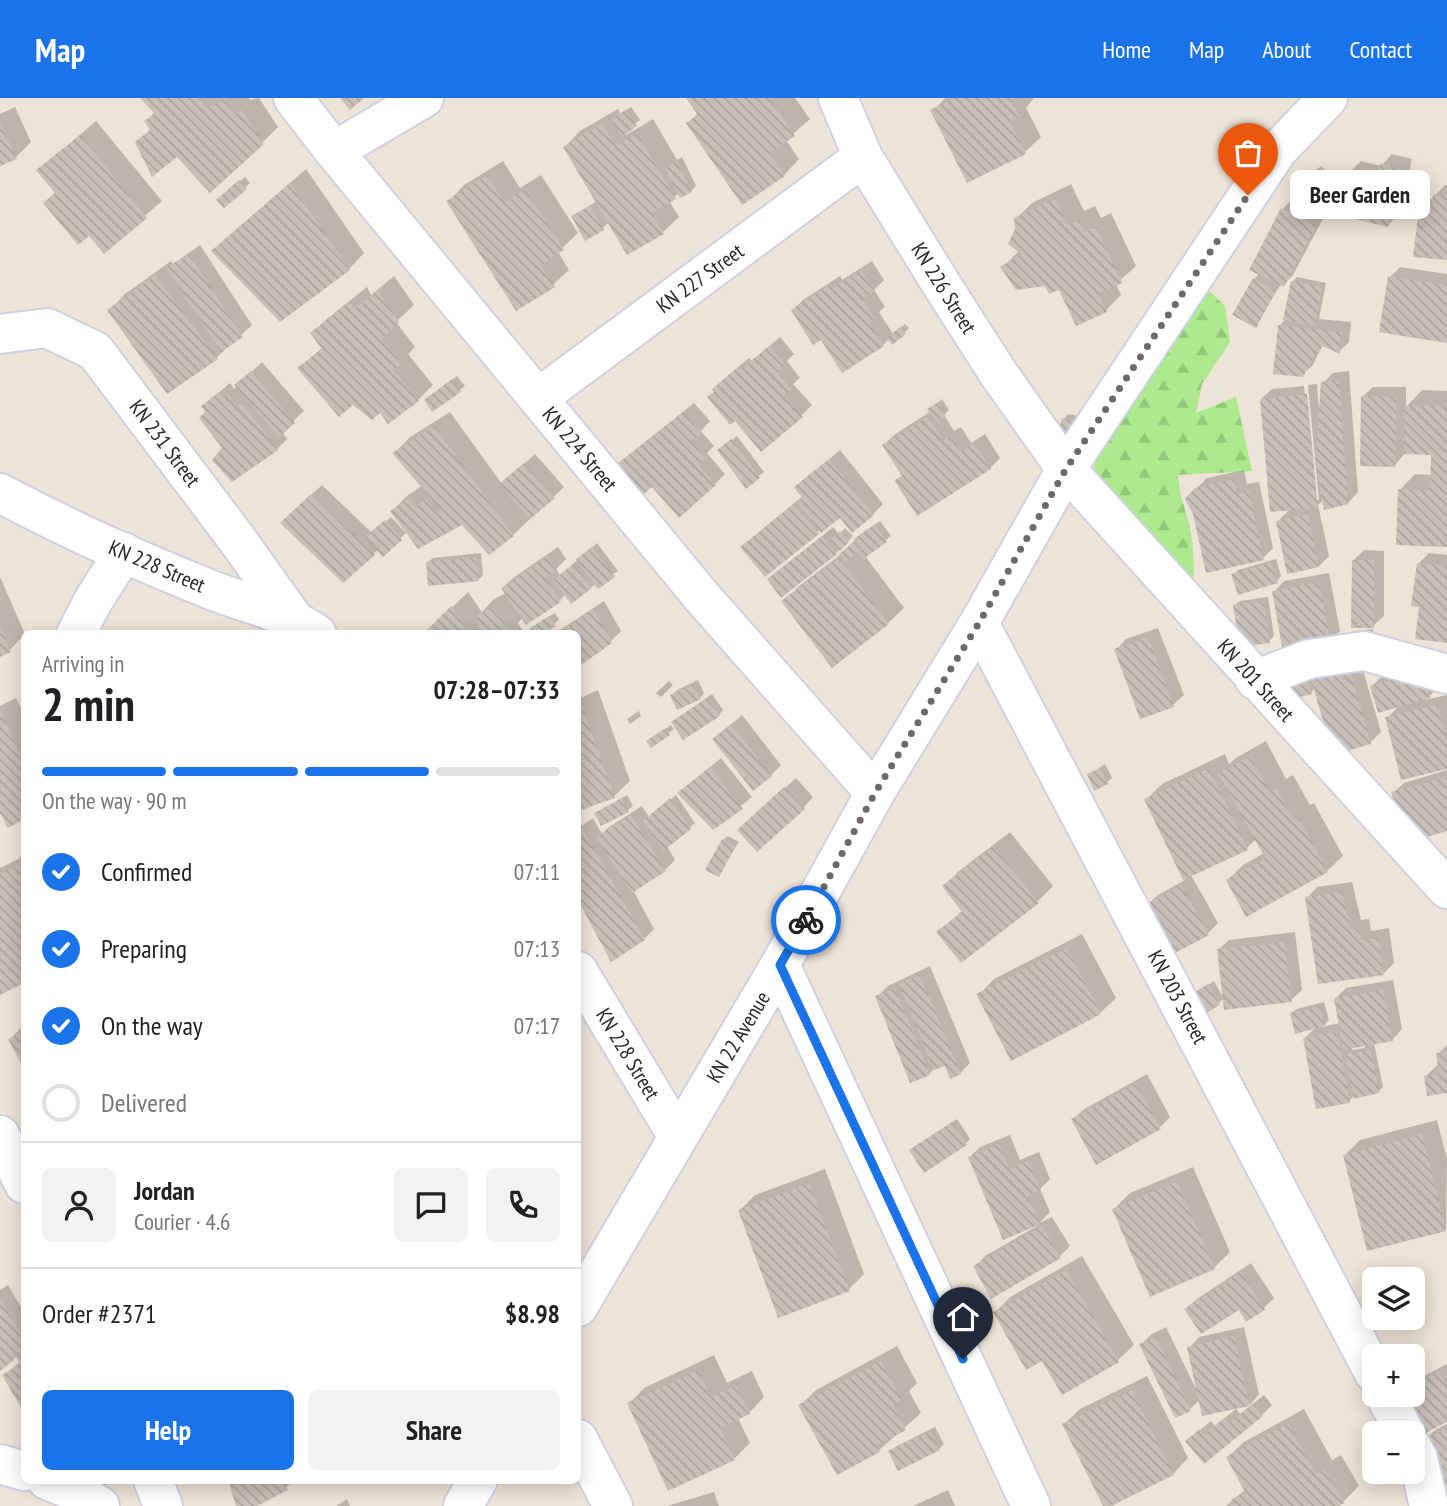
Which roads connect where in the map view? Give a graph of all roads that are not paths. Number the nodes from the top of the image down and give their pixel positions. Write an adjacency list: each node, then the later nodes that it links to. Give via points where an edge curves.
1 (293, 98): 5 (street, KN 224 Street)
2 (424, 98): 5 (street)
3 (838, 98): 6 (street, KN 226 Street)
4 (1328, 98): 9 (street, KN 22 Avenue, via 1279,150)
5 (334, 151): 8 (street, KN 224 Street)
6 (863, 157): 8 (street, KN 227 Street); 9 (street, KN 226 Street, via 998,373)
7 (0, 334): 13 (street, KN 231 Street, via 47,328 96,351)
8 (538, 398): 17 (street, KN 224 Street, via 702,597)
9 (1066, 469): 12 (street, KN 22 Avenue); 16 (street, KN 201 Street)
10 (0, 494): 11 (street, KN 228 Street)
11 (124, 552): 13 (street, KN 228 Street); 14 (street)
12 (979, 623): 17 (street, KN 22 Avenue); 25 (street, KN 203 Street)
13 (305, 626)
14 (78, 630)
15 (1447, 674): 16 (street, via 1364,651 1309,659)
16 (1255, 680): 18 (street, KN 201 Street)
17 (875, 793): 19 (street, KN 22 Avenue)
18 (1447, 890)
19 (780, 965): 22 (street, KN 22 Avenue); 37 (street)
20 (581, 976): 22 (street, KN 228 Street)
21 (0, 1135): 23 (street)
22 (678, 1137): 24 (street, KN 22 Avenue)
23 (21, 1178)
24 (581, 1302)
25 (1362, 1350)
26 (581, 1445): 36 (street)
27 (0, 1464): 28 (street)
28 (21, 1470)
29 (57, 1484): 33 (street)
30 (155, 1484): 34 (street)
31 (476, 1484): 35 (street)
32 (1424, 1484): 38 (street)
33 (100, 1506)
34 (163, 1506)
35 (463, 1506)
36 (612, 1506)
37 (1031, 1506)
38 (1429, 1506)

